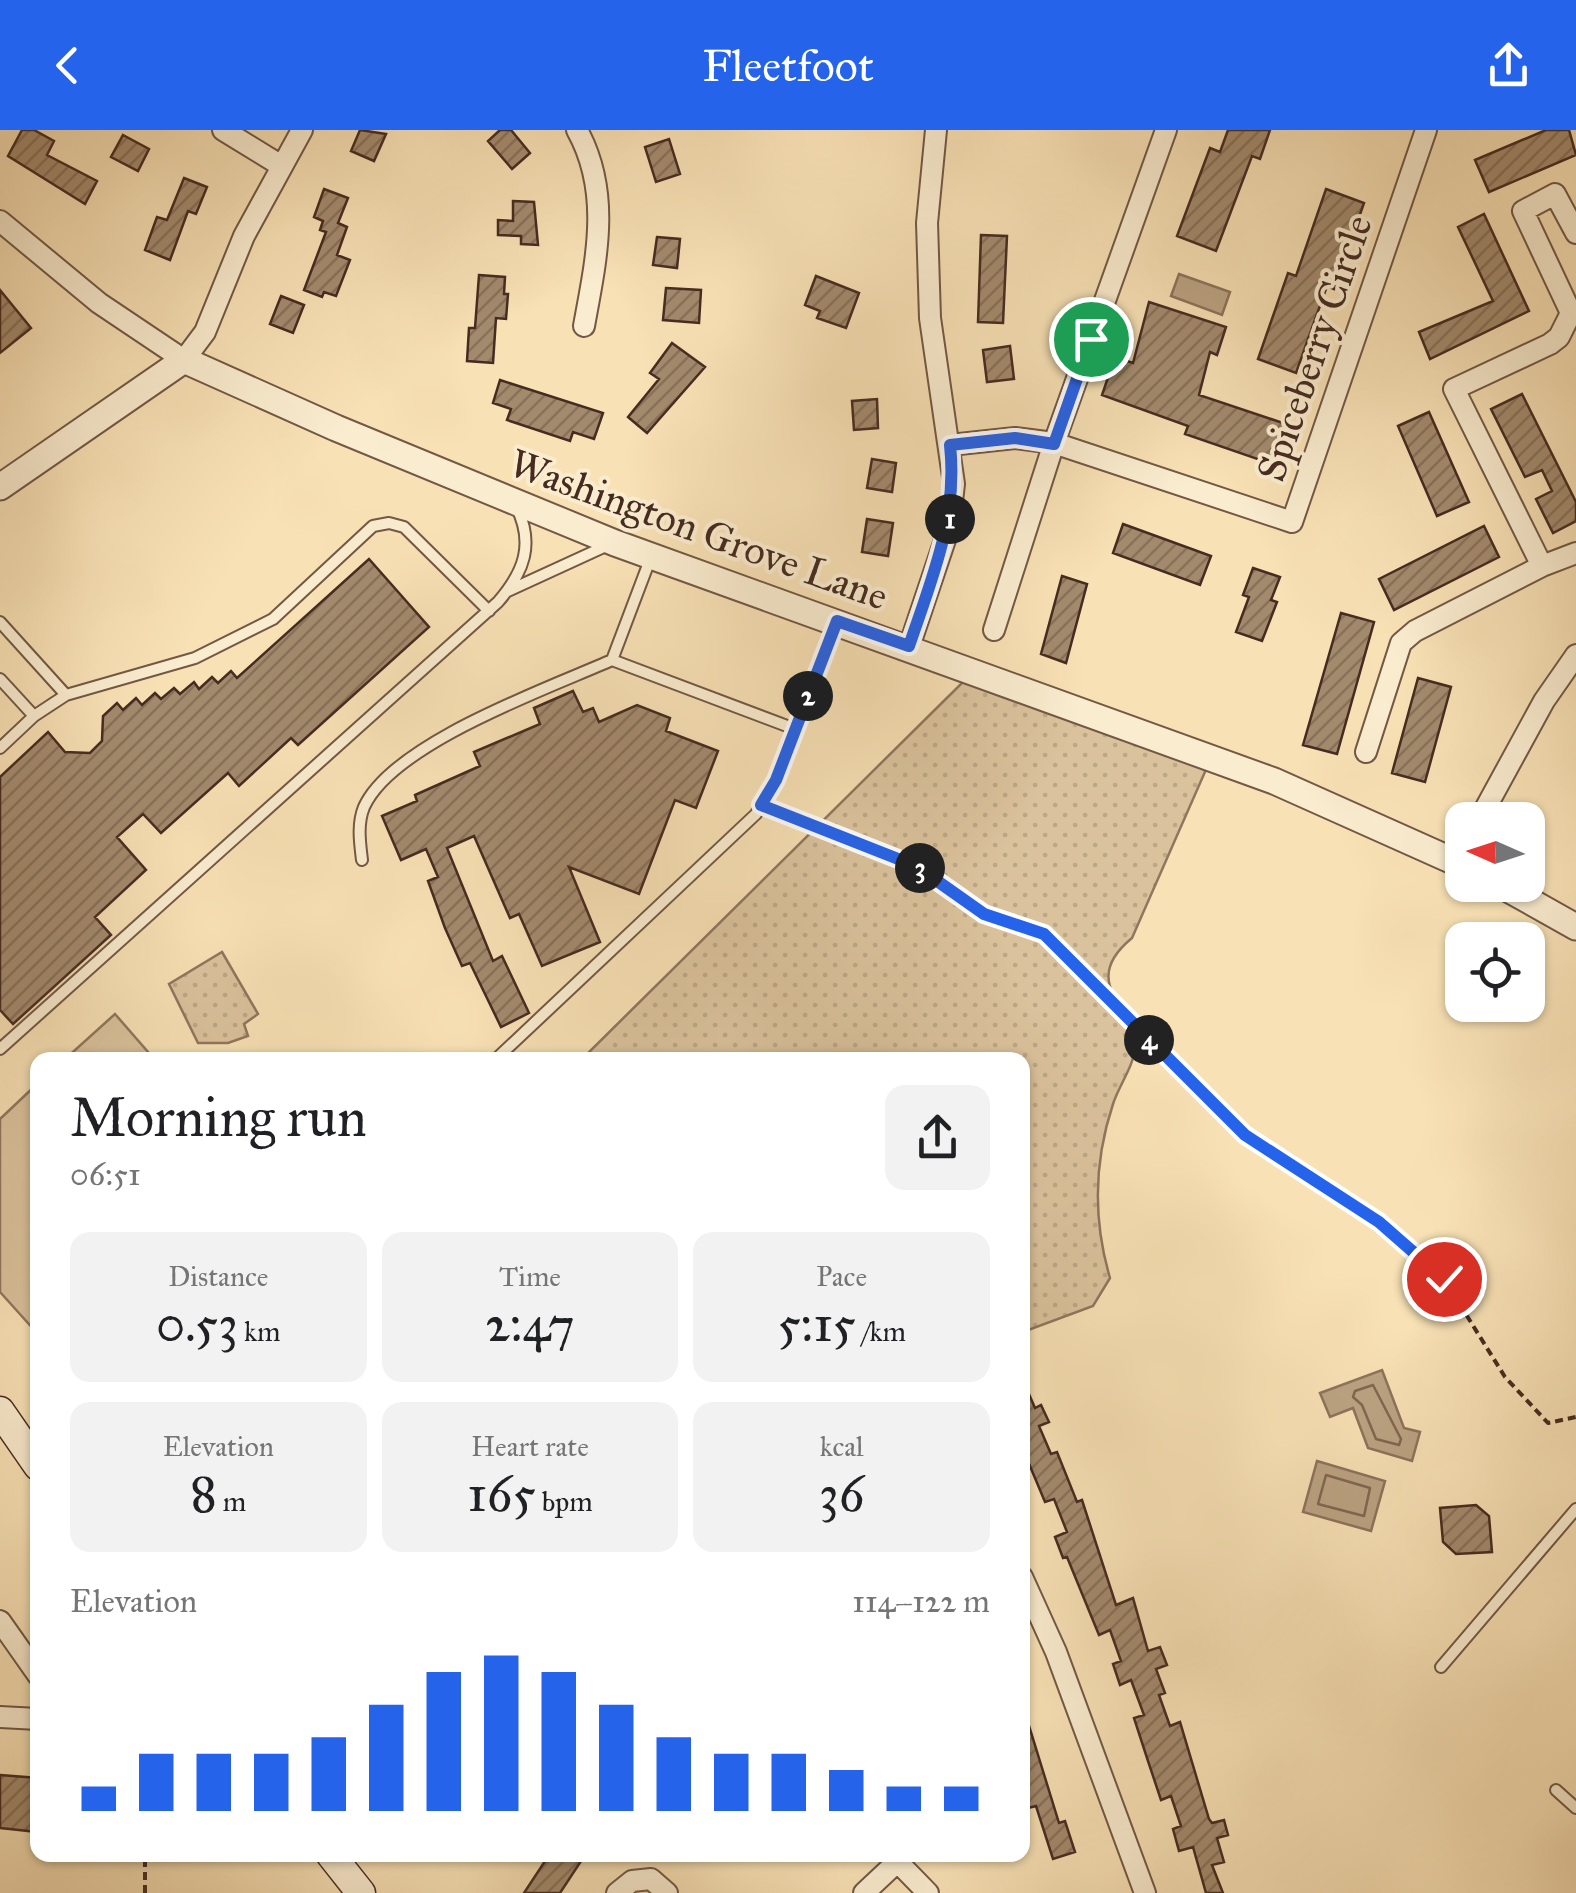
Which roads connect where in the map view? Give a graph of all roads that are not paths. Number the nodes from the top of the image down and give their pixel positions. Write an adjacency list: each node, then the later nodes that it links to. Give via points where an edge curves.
1 (223, 130): 7 (street)
2 (302, 130): 7 (street)
3 (578, 130): 11 (street, via 600,200)
4 (936, 130): 14 (street, via 927,224 930,318)
5 (1166, 130): 13 (street)
6 (1426, 130): 13 (street, Spiceberry Circle, via 1292,522)
7 (280, 165): 12 (street, via 204,332)
8 (0, 221): 12 (street, Washington Grove Lane)
9 (1576, 233): 10 (street, via 1555,194 1523,211)
10 (1570, 292): 20 (street, via 1571,312 1559,337 1454,389)
11 (584, 326)
12 (184, 360): 15 (street); 16 (street, Washington Grove Lane)
13 (1054, 444): 14 (street, via 1015,438); 25 (street)
14 (950, 445): 26 (street, via 950,528)
15 (0, 487)
16 (513, 501): 17 (street, Washington Grove Lane); 21 (lane, via 527,544)
17 (615, 543): 19 (street, Washington Grove Lane); 21 (lane)
18 (1576, 554): 20 (street)
19 (652, 556): 23 (street, Washington Grove Lane); 28 (lane)
20 (1542, 566): 34 (street, via 1415,631 1402,644)
21 (508, 591): 22 (lane)
22 (490, 610): 30 (lane, via 404,527 373,526 273,618 195,658); 40 (lane)
23 (837, 621): 26 (street, Washington Grove Lane); 32 (lane)
24 (0, 622): 30 (lane)
25 (994, 630)
26 (909, 646): 36 (street, Washington Grove Lane, via 1274,781)
27 (1576, 655): 35 (street)
28 (612, 660): 32 (lane); 37 (lane, via 450,732 387,778 364,807)
29 (0, 679): 31 (lane)
30 (66, 695): 31 (lane)
31 (34, 716): 33 (lane)
32 (795, 729): 41 (lane, via 761,805)
33 (0, 748)
34 (1366, 752)
35 (1489, 802)
36 (1445, 853)
37 (362, 860)
38 (1531, 902): 39 (street)
39 (1576, 928)
40 (0, 1049)
41 (502, 1052)
42 (0, 1411): 43 (main road)
43 (30, 1454)
44 (1576, 1509): 48 (lane)
45 (1030, 1595): 61 (street)
46 (0, 1622): 47 (street)
47 (30, 1663)
48 (1441, 1667)
49 (0, 1716): 50 (street)
50 (30, 1718)
51 (1556, 1790): 52 (lane)
52 (1576, 1808)
53 (337, 1862): 56 (main road)
54 (891, 1862): 59 (street)
55 (897, 1862): 60 (street)
56 (361, 1893)
57 (617, 1893): 58 (street, via 632,1881 651,1879)
58 (667, 1893)
59 (864, 1893)
60 (928, 1893)
61 (1145, 1893)

